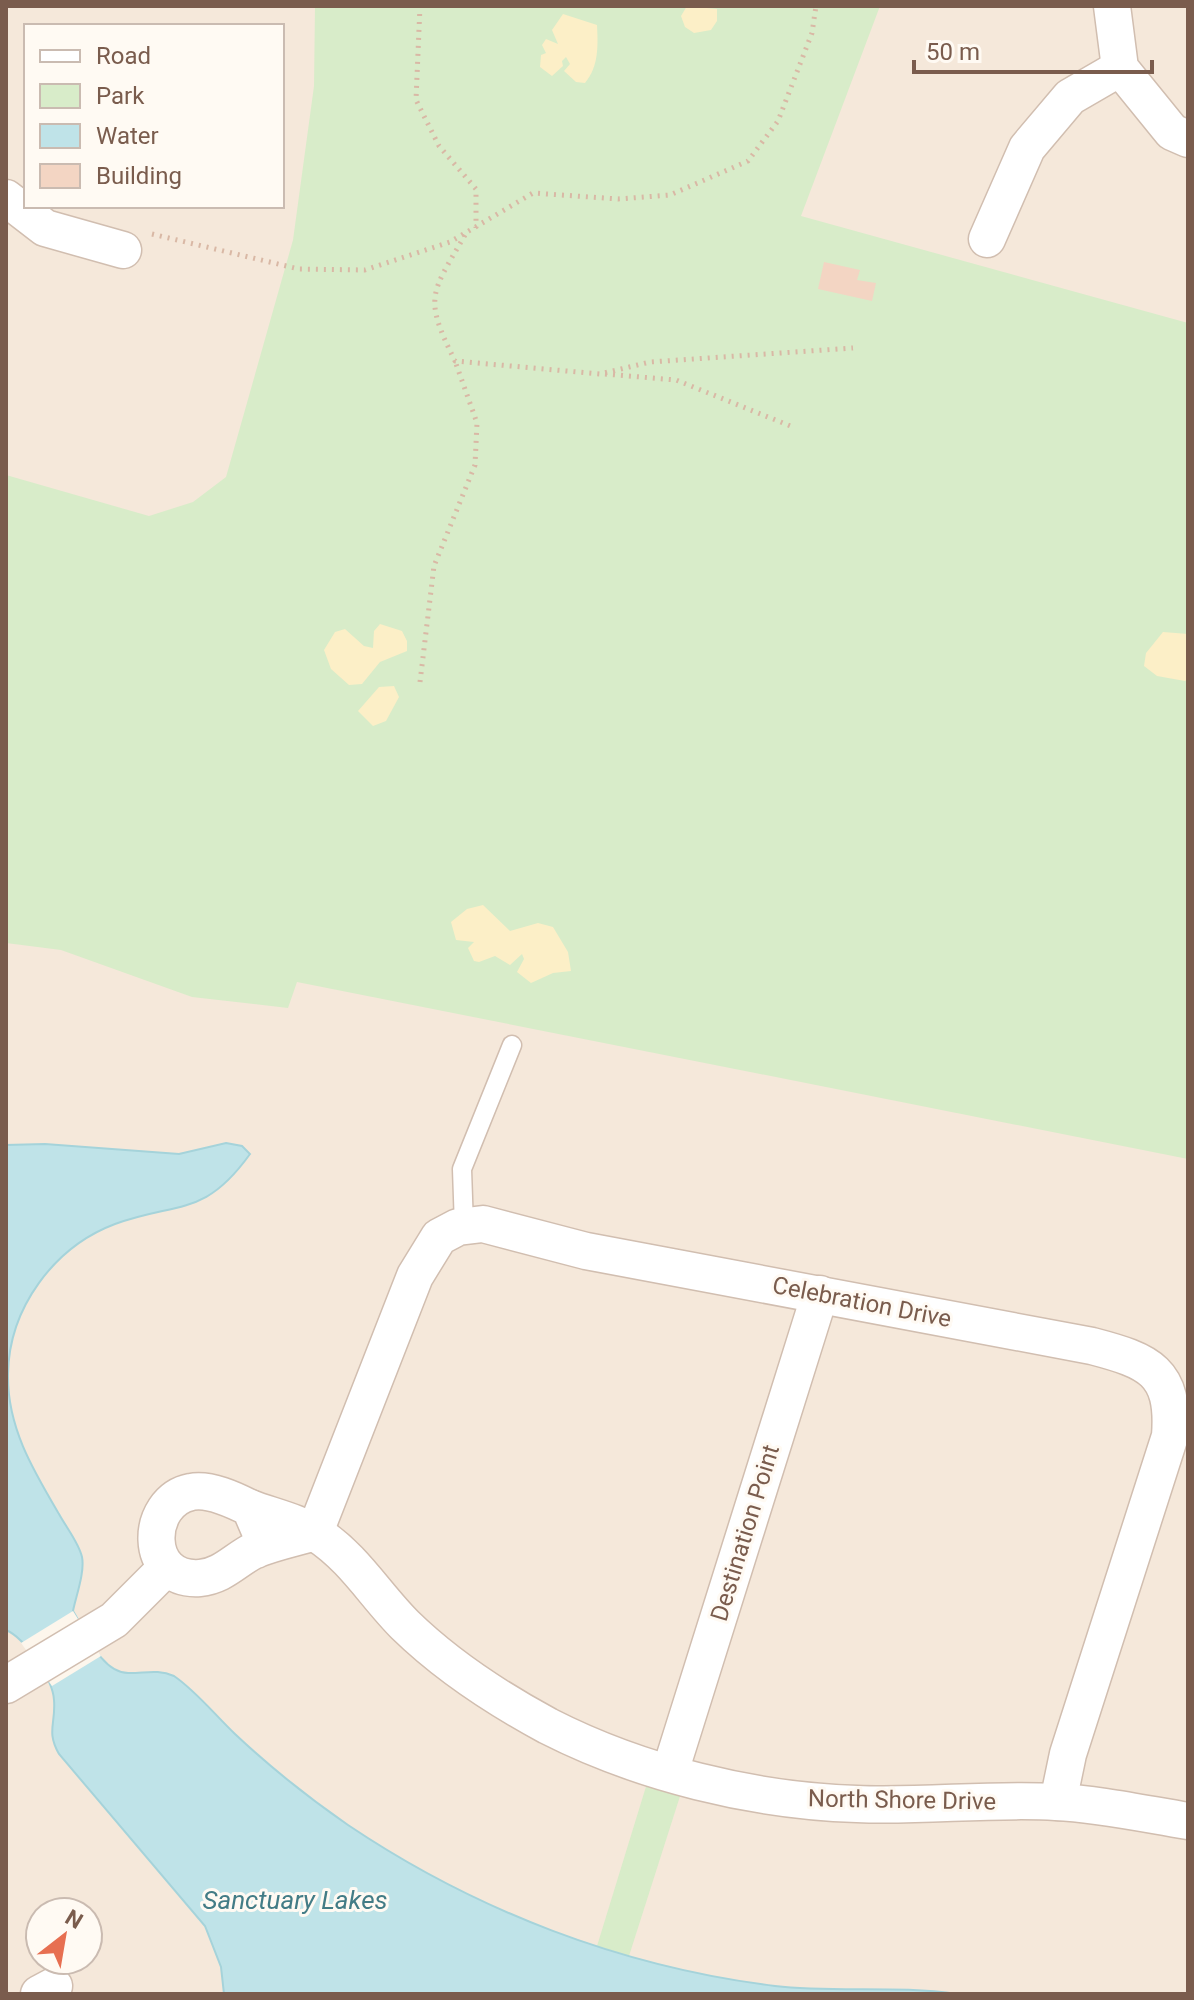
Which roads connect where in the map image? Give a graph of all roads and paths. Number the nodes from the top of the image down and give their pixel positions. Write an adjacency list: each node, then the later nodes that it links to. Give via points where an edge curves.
1 (420, 6): 7 (path, via 416,100 439,146 476,189)
2 (816, 6): 7 (path, via 812,33 778,121 748,161 670,195 618,199 533,193)
3 (1112, 6): 4 (street)
4 (1120, 68): 5 (street, via 1172,132); 9 (street, via 1070,97 1027,148)
5 (1188, 139)
6 (6, 198): 10 (street, via 45,228)
7 (476, 228): 8 (path)
8 (466, 234): 10 (path, via 365,270 299,269 158,234); 12 (path, via 436,285 434,319)
9 (987, 239)
10 (134, 242)
11 (853, 348): 13 (path, via 650,362)
12 (455, 361): 13 (path); 15 (path, via 477,423 475,465 434,566)
13 (600, 374): 14 (path, via 676,380)
14 (793, 427)
15 (420, 682)
16 (512, 1045): 17 (lane, via 462,1169)
17 (464, 1227): 18 (street, Celebration Drive, via 483,1224 586,1251); 20 (street, via 439,1237 415,1276)
18 (820, 1294): 24 (street, Destination Point); 25 (street, Celebration Drive, via 1092,1346 1136,1358 1161,1378 1172,1407 1170,1436 1068,1754)
19 (250, 1508): 20 (street, North Shore Drive); 21 (street, via 262,1536); 22 (street, North Shore Drive, via 194,1491 174,1498 157,1531 159,1558)
20 (315, 1532): 21 (street); 24 (street, North Shore Drive, via 344,1554 405,1625 497,1696 605,1751)
21 (256, 1550): 22 (street, via 237,1564 200,1578)
22 (166, 1568): 23 (street, via 114,1620)
23 (11, 1682)
24 (670, 1772): 25 (street, North Shore Drive, via 768,1795 857,1804)
25 (1058, 1802): 26 (street, North Shore Drive)
26 (1188, 1821)

